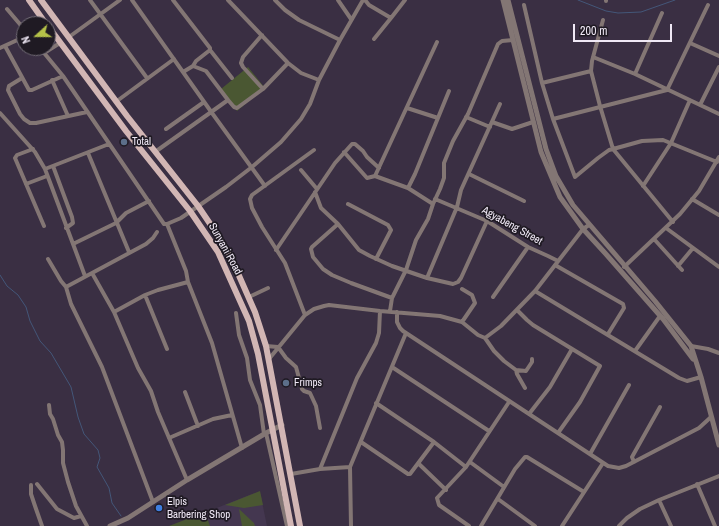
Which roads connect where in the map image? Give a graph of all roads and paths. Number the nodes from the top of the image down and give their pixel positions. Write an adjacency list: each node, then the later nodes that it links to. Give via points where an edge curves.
1 (29, 0): 19 (main road, Sunyani Road)
2 (41, 0): 26 (main road)
3 (90, 0): 18 (street)
4 (120, 0): 18 (street)
5 (132, 0): 41 (street)
6 (173, 0): 37 (street)
7 (228, 0): 24 (street)
8 (275, 0): 28 (street, via 299,20)
9 (338, 0): 22 (street)
10 (364, 0): 20 (street); 22 (street)
11 (405, 0): 20 (street)
12 (502, 0): 29 (street)
13 (508, 0): 116 (street, via 553,170 568,198)
14 (524, 5): 54 (street)
15 (708, 5): 32 (street)
16 (7, 9): 21 (street)
17 (662, 13): 47 (street)
18 (100, 14): 26 (street); 50 (street)
19 (41, 16)
20 (391, 18): 27 (street)
21 (16, 19)
22 (351, 19): 28 (street)
23 (603, 20): 40 (street)
24 (262, 35): 42 (street); 55 (street, via 243,57 242,63)
25 (56, 37): 33 (main road, Sunyani Road)
26 (69, 37): 60 (main road)
27 (374, 39)
28 (340, 40): 53 (street)
29 (513, 40): 71 (street, via 498,44); 74 (street)
30 (16, 41): 34 (street)
31 (437, 42): 65 (street)
32 (690, 42): 39 (street); 56 (street)
33 (60, 43): 35 (street); 109 (main road, Sunyani Road)
34 (6, 46): 36 (street); 49 (street)
35 (56, 46)
36 (0, 48)
37 (210, 50): 43 (street); 51 (street)
38 (46, 56): 48 (street)
39 (719, 56)
40 (593, 57): 45 (street); 47 (street)
41 (174, 59): 46 (street); 50 (street)
42 (288, 63): 53 (street, via 301,73); 55 (street)
43 (193, 66): 46 (street); 58 (street, via 206,71)
44 (719, 67): 63 (street)
45 (591, 71): 54 (street); 64 (street)
46 (183, 72): 61 (street)
47 (634, 74): 56 (street)
48 (63, 76): 52 (street); 66 (street)
49 (22, 78): 52 (street, via 30,90); 70 (street, via 9,86 8,90 24,119 36,123)
50 (148, 78): 60 (street)
51 (232, 78)
52 (52, 80): 70 (street)
53 (319, 80): 87 (street, via 301,119 281,142)
54 (542, 83): 73 (street)
55 (263, 89): 58 (street, via 237,108)
56 (668, 90): 59 (street); 64 (street)
57 (449, 91): 72 (street)
58 (228, 100): 68 (street)
59 (690, 100): 63 (street); 77 (street)
60 (117, 101): 82 (main road)
61 (204, 102): 68 (street); 76 (street)
62 (500, 104): 75 (street)
63 (700, 105): 69 (street)
64 (600, 106): 73 (street); 80 (street)
65 (407, 108): 72 (street); 88 (street)
66 (87, 112): 70 (street); 78 (street)
67 (0, 113): 79 (street)
68 (212, 113): 82 (street); 87 (street)
69 (719, 114)
70 (68, 116)
71 (466, 117): 75 (street); 99 (street, via 443,167 444,178)
72 (438, 118): 97 (street)
73 (553, 119): 80 (street, via 575,177)
74 (533, 122): 75 (street, via 512,129); 120 (street, via 541,152 555,187)
75 (491, 124): 91 (street)
76 (166, 130)
77 (671, 143): 80 (street, via 663,140 642,141); 85 (street); 96 (street)
78 (110, 144): 84 (street); 101 (street)
79 (33, 149): 89 (street); 94 (street, via 15,158)
80 (613, 149): 96 (street)
81 (314, 150): 95 (street)
82 (155, 152): 106 (main road)
83 (344, 152): 88 (street, via 355,144); 93 (street, via 367,178); 98 (street)
84 (88, 153): 86 (street); 113 (street)
85 (718, 159): 100 (street)
86 (53, 166): 89 (street); 103 (street)
87 (252, 167): 95 (street); 106 (street)
88 (379, 168): 93 (street)
89 (44, 169): 92 (street)
90 (301, 170): 98 (street)
91 (469, 174): 102 (street); 108 (street)
92 (47, 176): 94 (street); 107 (street)
93 (375, 176): 97 (street)
94 (26, 184): 117 (street)
95 (265, 186): 126 (street, via 251,196 250,202)
96 (644, 186): 112 (street)
97 (408, 188): 105 (street)
98 (316, 191): 115 (street, via 321,208); 126 (street)
99 (436, 199): 105 (street); 108 (street, Agyabeng Street)
100 (692, 199): 110 (street); 112 (street)
101 (149, 201): 113 (street, via 126,212); 114 (street, via 164,224)
102 (524, 201)
103 (67, 204): 107 (street); 118 (street, via 73,224)
104 (348, 204): 129 (street, via 388,225 391,230)
105 (433, 204): 134 (street, via 416,240)
106 (198, 206): 109 (street); 145 (main road, via 233,262)
107 (59, 207): 118 (street)
108 (457, 208): 111 (street, Agyabeng Street); 138 (street)
109 (190, 211): 114 (street); 186 (main road, Sunyani Road, via 218,252 249,321)
110 (719, 215)
111 (487, 221): 124 (street, Agyabeng Street); 138 (street, via 458,282 453,284)
112 (672, 222): 119 (street)
113 (116, 223): 123 (street); 127 (street)
114 (167, 224): 139 (street)
115 (338, 224): 129 (street, via 359,250); 147 (street, via 312,247 313,258 332,275)
116 (589, 225): 120 (street); 132 (street)
117 (44, 226)
118 (66, 228): 123 (street)
119 (666, 228): 122 (street); 125 (street)
120 (583, 229): 130 (street); 155 (street)
121 (157, 232): 127 (street, via 146,244)
122 (654, 239): 131 (street); 132 (street)
123 (73, 244): 137 (street)
124 (528, 247): 130 (street, Agyabeng Street, via 548,256); 146 (street)
125 (693, 248): 131 (street); 133 (street)
126 (276, 250): 154 (street, via 285,263)
127 (129, 252): 136 (street)
128 (48, 259): 140 (street)
129 (376, 259): 134 (street)
130 (556, 263): 143 (street); 158 (street, Agyabeng Street, via 623,304 624,308)
131 (678, 266): 135 (street)
132 (624, 267): 161 (street)
133 (719, 267)
134 (406, 270): 138 (street); 147 (street)
135 (682, 270)
136 (92, 273): 137 (street); 151 (street)
137 (85, 276): 140 (street)
138 (427, 278)
139 (188, 282): 144 (street); 181 (street, via 212,343)
140 (66, 288): 214 (street, via 71,304 102,367)
141 (268, 288): 145 (street)
142 (462, 289): 156 (street, via 472,295 475,303)
143 (535, 291): 148 (street); 158 (street)
144 (145, 295): 151 (street); 163 (street)
145 (249, 297): 160 (main road)
146 (493, 297)
147 (392, 298): 150 (street)
148 (517, 310): 159 (street); 164 (street, via 533,325)
149 (380, 311): 150 (street); 154 (street, via 329,305 314,309); 202 (street, via 376,343 357,378)
150 (390, 311): 152 (street)
151 (114, 312): 190 (street, via 138,368 151,391)
152 (397, 312): 156 (street, via 440,316); 157 (street, via 397,322)
153 (236, 313): 188 (street, via 239,335 247,358 250,380 260,405)
154 (305, 315): 162 (street)
155 (660, 316): 165 (street); 169 (street)
156 (462, 322): 159 (street)
157 (406, 333): 170 (street); 176 (street)
158 (608, 334): 165 (street)
159 (485, 338): 171 (street, via 494,351)
160 (266, 346): 162 (street); 167 (main road)
161 (691, 346): 166 (street); 169 (street)
162 (278, 348): 167 (street); 185 (street, via 296,367 302,388 312,396)
163 (167, 349)
164 (572, 349): 180 (street, via 550,387); 189 (street, via 600,366 580,402)
165 (635, 351): 172 (street, via 683,380)
166 (719, 353)
167 (269, 359): 183 (main road)
168 (532, 359): 171 (street, via 526,371)
169 (694, 360): 172 (street)
170 (392, 367): 177 (street); 187 (street)
171 (516, 370): 174 (street)
172 (701, 377): 182 (street)
173 (629, 385): 195 (street)
174 (526, 388)
175 (185, 392): 184 (street)
176 (509, 402): 180 (street); 187 (street)
177 (376, 403): 191 (street); 192 (street)
178 (49, 405): 215 (street, via 50,414 54,418 62,442 63,463 68,482)
179 (660, 407): 197 (street, via 632,457)
180 (529, 414): 189 (street)
181 (232, 415): 184 (street, via 213,419); 194 (street)
182 (711, 417): 193 (street); 197 (street, via 699,428)
183 (282, 425): 186 (street); 203 (main road)
184 (198, 426): 190 (street)
185 (320, 428)
186 (273, 430): 188 (street); 220 (main road, Sunyani Road)
187 (489, 431): 196 (street)
188 (265, 433): 194 (street); 219 (street)
189 (558, 433): 195 (street)
190 (169, 438): 205 (street)
191 (361, 442): 199 (street, via 408,474); 200 (street)
192 (434, 442): 199 (street); 201 (street)
193 (719, 445)
194 (242, 448): 205 (street)
195 (590, 454): 198 (street)
196 (470, 462): 201 (street); 209 (street)
197 (634, 462): 198 (street, via 619,468)
198 (603, 463): 211 (street)
199 (419, 464): 210 (street)
200 (350, 467): 202 (street); 222 (street)
201 (466, 467): 210 (street)
202 (320, 469): 203 (street)
203 (291, 474): 221 (main road)
204 (719, 476): 208 (street)
205 (187, 480): 214 (street)
206 (31, 484): 216 (street, via 34,506)
207 (37, 484): 215 (street, via 57,509 76,518)
208 (698, 484): 213 (street); 229 (street)
209 (504, 487): 211 (street, via 515,469 527,457); 212 (street)
210 (446, 490): 223 (street, via 437,498 439,505)
211 (584, 492): 226 (street)
212 (498, 498): 224 (street); 225 (street)
213 (659, 500): 227 (street, via 636,511); 228 (street)
214 (153, 502): 218 (street)
215 (81, 516): 217 (street)
216 (42, 526)
217 (87, 526)
218 (110, 526)
219 (287, 526)
220 (291, 526)
221 (300, 526)
222 (351, 526)
223 (469, 526)
224 (481, 526)
225 (535, 526)
226 (562, 526)
227 (619, 526)
228 (671, 526)
229 (715, 526)

